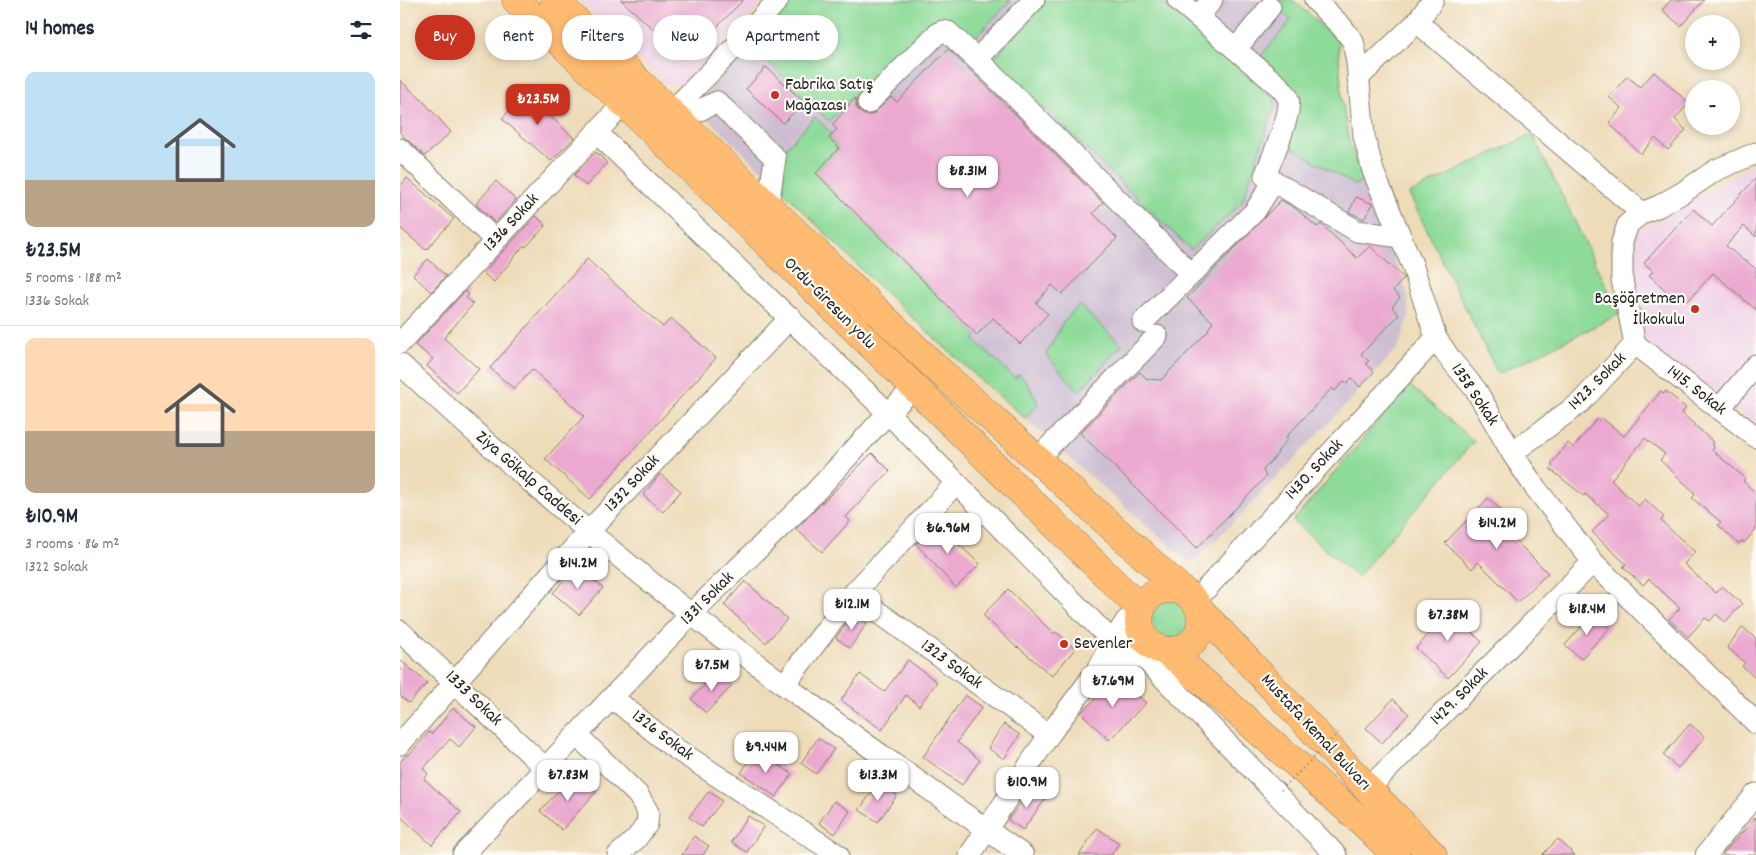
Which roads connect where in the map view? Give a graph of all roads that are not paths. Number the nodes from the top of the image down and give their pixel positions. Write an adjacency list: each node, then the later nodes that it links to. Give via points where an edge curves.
1 (516, 0): 16 (highway, Ordu-Giresun yolu)
2 (554, 0): 17 (highway, Ordu-Giresun yolu)
3 (778, 0): 17 (street)
4 (1034, 0): 13 (street)
5 (1178, 0): 10 (street)
6 (1212, 0): 10 (street)
7 (1315, 0): 14 (street, 1358 Sokak, via 1353,41)
8 (1433, 0): 11 (street)
9 (1270, 7): 12 (street)
10 (1198, 17): 12 (street)
11 (1417, 22): 14 (street); 23 (street)
12 (1236, 49): 21 (street, via 1281,88 1288,99 1285,122 1265,176)
13 (977, 59): 15 (street, via 951,34 943,31); 26 (street)
14 (1358, 78): 24 (street, 1358 Sokak, via 1364,136 1373,171)
15 (868, 102)
16 (624, 103): 18 (street, 1336 Sokak); 33 (highway, Ordu-Giresun yolu)
17 (674, 116): 22 (highway, Ordu-Giresun yolu); 22 (street, via 717,102 775,158)
18 (597, 133): 25 (street, 1336 Sokak); 27 (street)
19 (400, 149): 25 (street)
20 (1756, 153): 23 (street, 1423. Sokak, via 1716,170 1682,193)
21 (1274, 181): 24 (street, via 1357,231); 26 (street, via 1255,211)
22 (768, 207): 38 (highway, Ordu-Giresun yolu, via 933,365)
23 (1642, 213): 30 (street, 1423. Sokak, via 1628,224 1622,242 1622,280)
24 (1400, 237): 28 (street, 1358 Sokak)
25 (495, 240): 29 (street, 1336 Sokak)
26 (1191, 274): 38 (street, via 1150,329)
27 (791, 317): 35 (street); 40 (street, 1332 Sokak)
28 (1436, 338): 37 (street, 1358 Sokak, via 1476,390); 43 (street, 1430. Sokak)
29 (400, 343)
30 (1635, 344): 34 (street, 1415. Sokak); 37 (street, 1423. Sokak, via 1580,403)
31 (400, 364): 40 (street, Ziya Gökalp Caddesi)
32 (1756, 365): 34 (street)
33 (914, 388): 35 (street, 1331 Sokak); 44 (highway, Ordu-Giresun yolu)
34 (1719, 409): 36 (street, 1415. Sokak)
35 (888, 413): 39 (street); 45 (street, 1331 Sokak, via 806,503)
36 (1756, 437)
37 (1512, 454): 41 (street, 1358 Sokak)
38 (1037, 459): 43 (highway, Ordu-Giresun yolu)
39 (956, 483): 42 (street); 47 (street)
40 (589, 531): 45 (street, Ziya Gökalp Caddesi); 50 (street, 1332 Sokak)
41 (1593, 562): 53 (street, 1358 Sokak); 58 (street, 1429. Sokak)
42 (853, 594): 51 (street); 54 (street, 1323 Sokak)
43 (1193, 601): 44 (highway, via 1172,589 1158,591 1147,599); 48 (highway, via 1201,619 1196,637 1182,649); 58 (highway, Mustafa Kemal Bulvarı)
44 (1141, 609): 47 (street, via 1126,621); 48 (highway, via 1139,624 1144,637 1154,647)
45 (692, 614): 51 (street, Ziya Gökalp Caddesi); 52 (street, 1331 Sokak)
46 (400, 631): 50 (street, 1333 Sokak)
47 (1113, 642): 49 (street)
48 (1153, 653): 49 (street); 66 (street); 67 (highway, Mustafa Kemal Bulvarı, via 1178,660)
49 (1099, 668): 54 (street)
50 (455, 682): 56 (street, 1332 Sokak); 57 (street, 1333 Sokak)
51 (784, 685): 60 (street, Ziya Gökalp Caddesi)
52 (613, 698): 55 (street, 1331 Sokak); 63 (street, 1326 Sokak, via 673,747)
53 (1756, 723)
54 (1050, 735): 60 (street)
55 (578, 736): 57 (street, 1331 Sokak); 61 (street, via 638,794 648,812 647,824)
56 (400, 744)
57 (546, 769): 62 (street, 1331 Sokak)
58 (1368, 790): 68 (highway, Mustafa Kemal Bulvarı)
59 (1756, 794): 69 (street)
60 (986, 830): 64 (street); 65 (street, Ziya Gökalp Caddesi)
61 (624, 854)
62 (463, 855)
63 (838, 855)
64 (970, 855)
65 (1023, 855)
66 (1336, 855)
67 (1396, 855)
68 (1433, 855)
69 (1706, 855)

